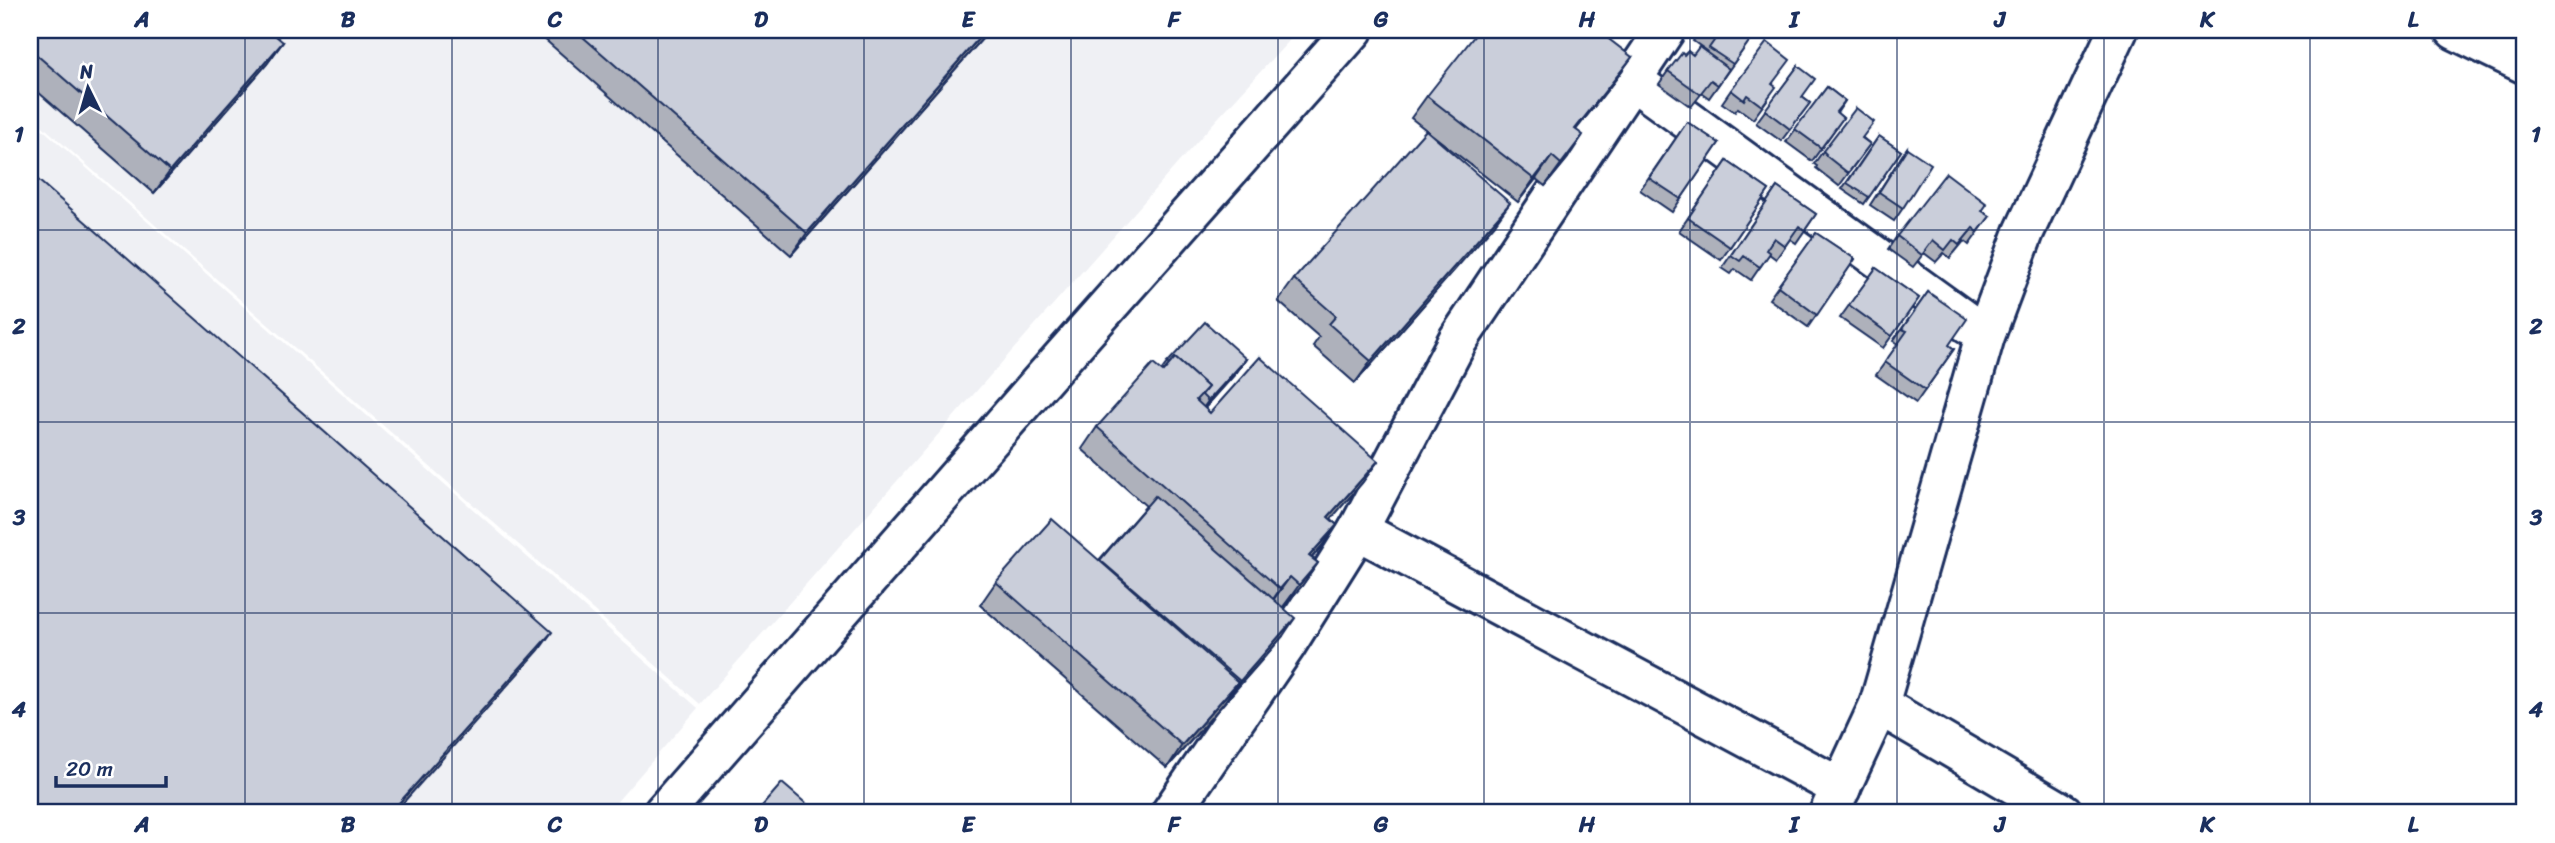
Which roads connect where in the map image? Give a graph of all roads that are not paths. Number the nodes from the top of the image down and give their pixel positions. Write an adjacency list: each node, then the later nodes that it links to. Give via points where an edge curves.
1 (1353, 30): 11 (street)
2 (1665, 30): 6 (street)
3 (2118, 30): 7 (street, via 2024,232)
4 (2455, 30): 5 (street)
5 (2525, 64)
6 (1632, 80): 7 (street); 8 (street, via 1458,340)
7 (1984, 336): 9 (street)
8 (1358, 530): 10 (street); 12 (street)
9 (1880, 705): 10 (street); 13 (street)
10 (1835, 800)
11 (663, 813)
12 (1171, 813)
13 (2063, 813)

